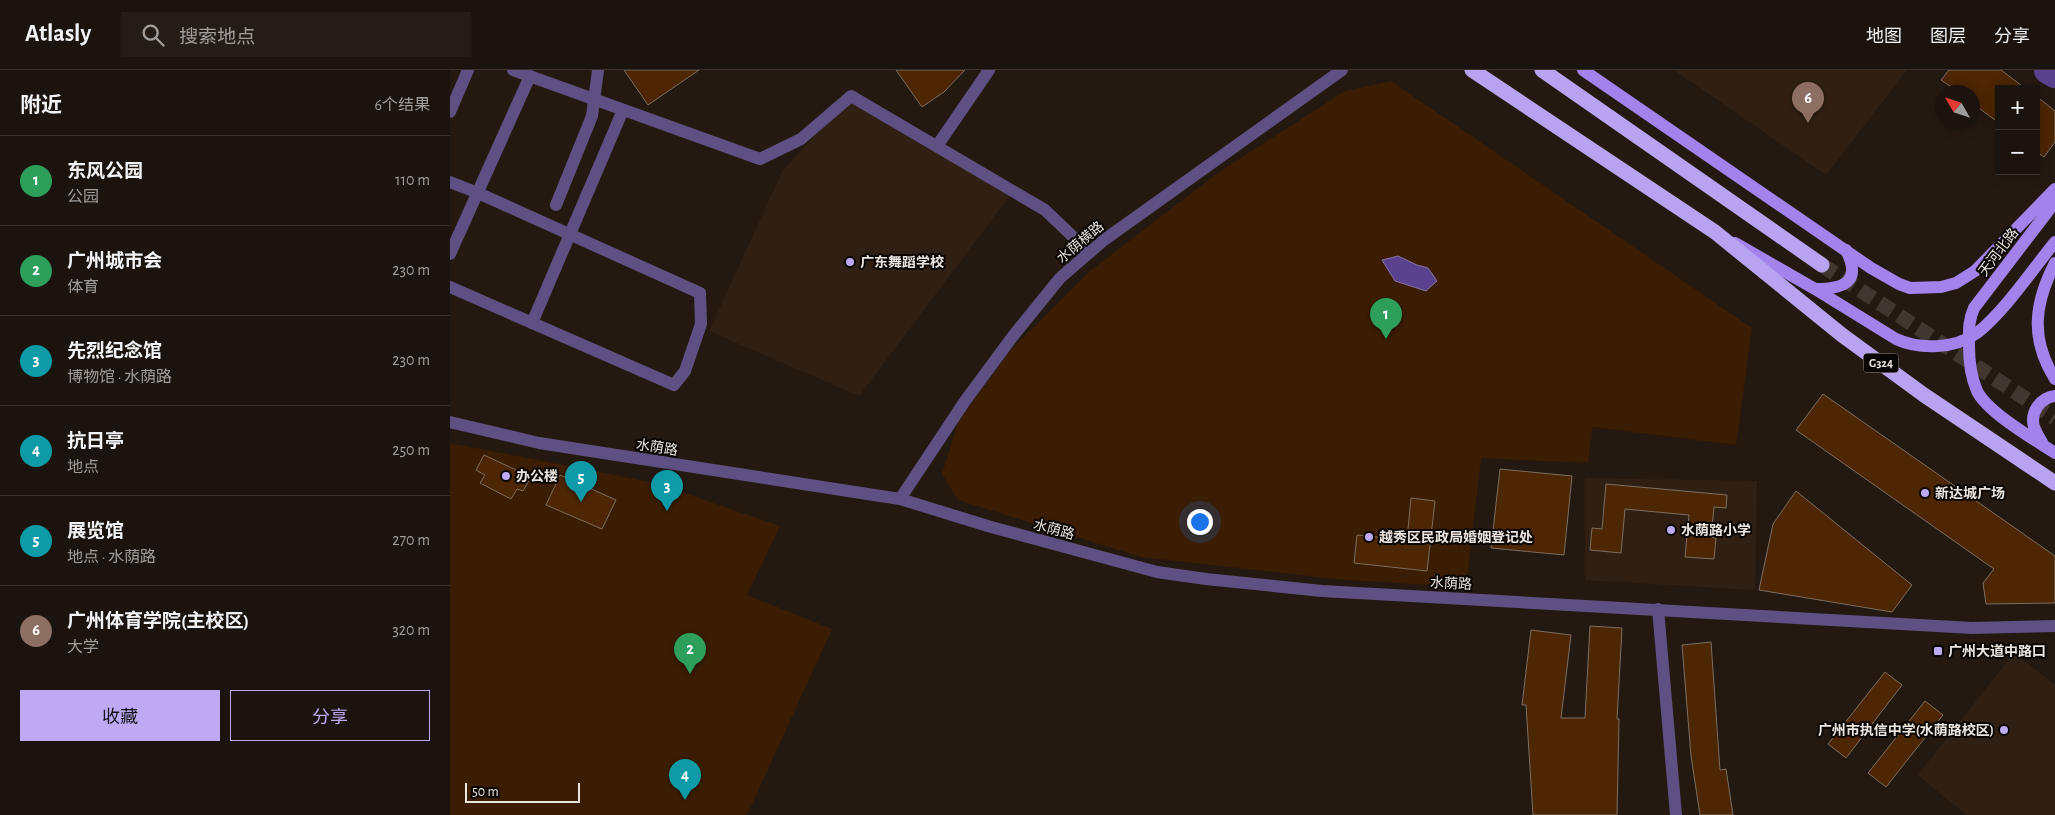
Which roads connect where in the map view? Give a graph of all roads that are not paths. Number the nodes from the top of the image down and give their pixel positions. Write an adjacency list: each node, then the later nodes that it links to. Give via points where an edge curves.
1 (468, 70): 12 (street)
2 (513, 70): 9 (street)
3 (598, 70): 10 (street)
4 (989, 70): 13 (street)
5 (1342, 70): 23 (street, 水荫横路)
6 (1472, 70): 19 (highway, G324)
7 (1542, 70): 26 (highway)
8 (1583, 70): 22 (main road)
9 (530, 76): 10 (street); 16 (street)
10 (595, 100): 11 (street); 18 (street, via 592,116)
11 (623, 110): 13 (street, via 760,159 801,139 851,96); 20 (street)
12 (450, 112)
13 (937, 146): 23 (street, via 1045,210)
14 (450, 182): 16 (street)
15 (2055, 189): 22 (main road, via 1975,271 1956,283 1910,288 1871,268)
16 (478, 193): 20 (street); 24 (street)
17 (2055, 202): 30 (main road, 天河北路, via 1974,308 1969,322)
18 (556, 205)
19 (1715, 232): 28 (main road); 36 (highway, G324, via 1842,336)
20 (570, 234): 29 (street); 29 (street, via 700,293 701,324 685,371 674,385)
21 (2055, 242): 30 (main road, via 2000,310)
22 (1844, 248): 28 (main road, via 1853,268 1851,276 1839,288)
23 (1089, 252): 37 (street, 水荫横路, via 1060,278 1014,336 965,401)
24 (450, 254)
25 (2055, 263): 31 (main road, via 2038,308 2037,327 2044,358)
26 (1822, 265)
27 (450, 287): 29 (street)
28 (1815, 289): 30 (main road, via 1905,344 1949,345)
29 (532, 323)
30 (1972, 336): 34 (main road, via 1971,368 1978,393 1991,408)
31 (2055, 379)
32 (2055, 396): 34 (main road, via 2041,401 2033,417)
33 (450, 422): 37 (street, 水荫路, via 539,443)
34 (2043, 445): 35 (main road)
35 (2055, 453)
36 (2055, 483)
37 (900, 499): 38 (street, 水荫路, via 1157,572 1206,580 1322,591)
38 (1658, 609): 39 (street, 水荫路, via 1972,628); 40 (street)
39 (2055, 626)
40 (1676, 815)

